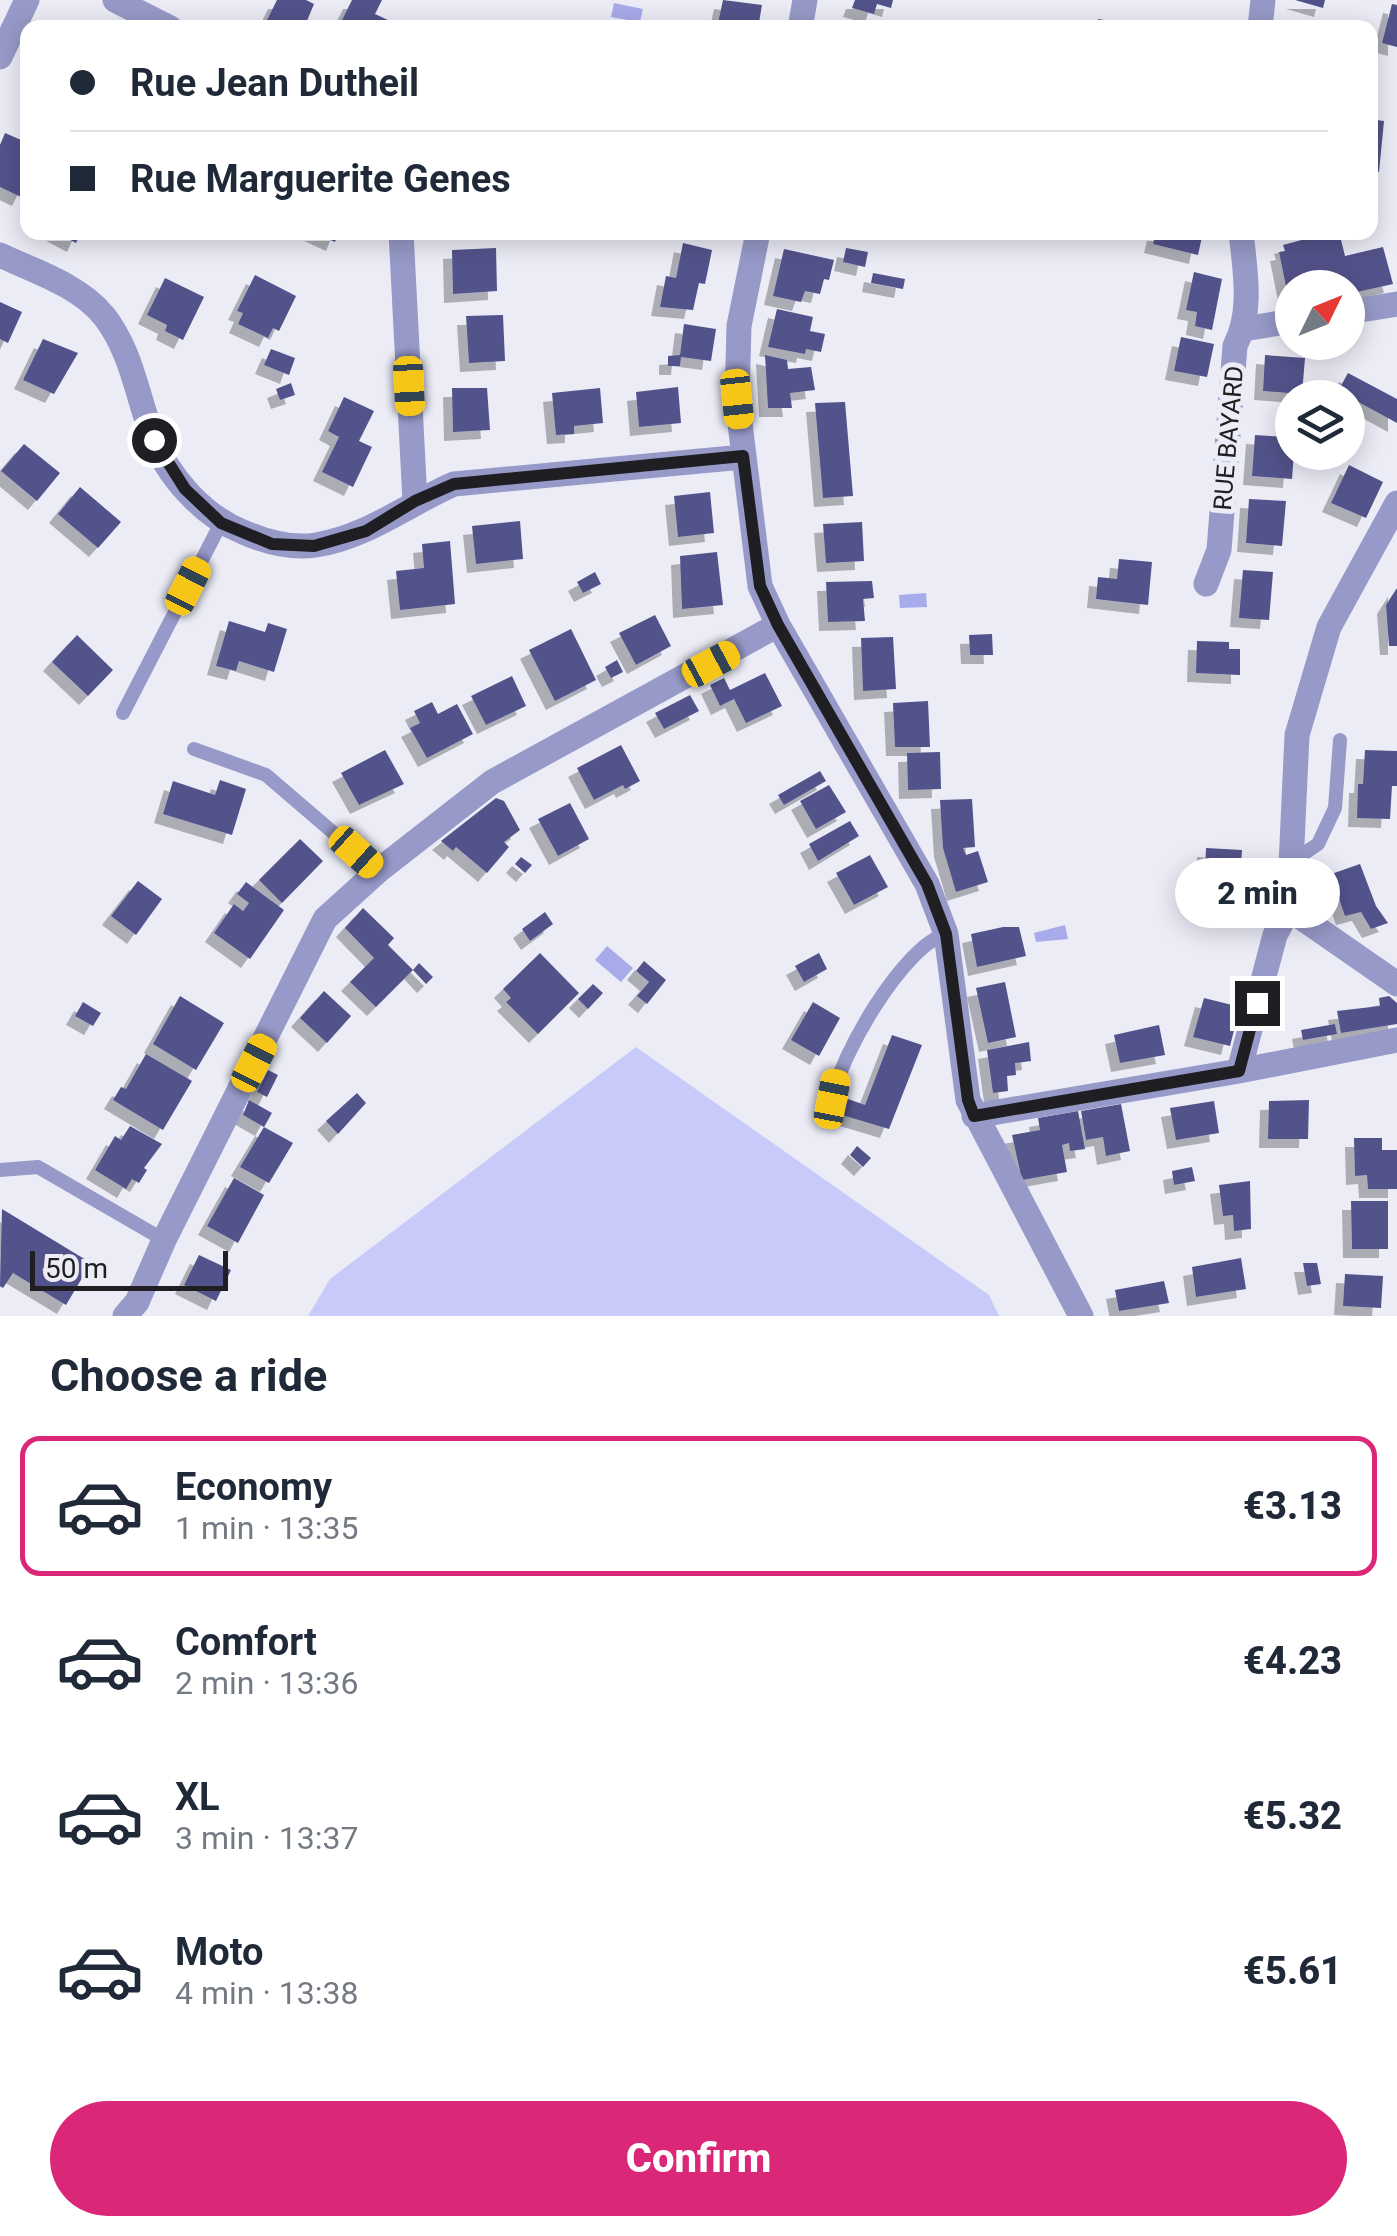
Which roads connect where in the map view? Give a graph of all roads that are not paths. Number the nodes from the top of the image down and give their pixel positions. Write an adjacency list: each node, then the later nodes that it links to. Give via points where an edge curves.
1 (28, 0): 4 (street)
2 (114, 0): 3 (street)
3 (154, 20)
4 (0, 58)
5 (401, 240): 14 (street)
6 (756, 240): 13 (street, via 740,326)
7 (1242, 240): 12 (street, RUE BAYARD)
8 (0, 255): 16 (street, via 73,290 103,314 123,346 154,440 185,489)
9 (1397, 304): 10 (street)
10 (1365, 309)
11 (1275, 324): 12 (street)
12 (1244, 330): 17 (street, RUE BAYARD, via 1236,346 1219,550)
13 (743, 456): 14 (street, via 454,484); 18 (street, via 760,586)
14 (415, 501): 16 (street, via 366,531 314,546 272,544)
15 (1397, 503): 22 (street, via 1329,627 1297,735)
16 (221, 523): 19 (lane)
17 (1206, 584)
18 (778, 625): 23 (street, via 492,782); 25 (street, via 927,884)
19 (122, 713)
20 (1340, 740): 22 (lane, via 1335,808 1318,844)
21 (194, 749): 23 (lane, via 266,775)
22 (1293, 861): 24 (street)
23 (378, 872): 32 (street, via 325,920)
24 (1289, 909): 26 (street); 28 (street, via 1275,935)
25 (946, 934): 29 (lane, via 931,938 881,995 836,1077); 30 (street)
26 (1397, 984)
27 (1397, 1040): 28 (street)
28 (1239, 1071): 30 (street)
29 (832, 1099)
30 (974, 1116): 34 (street)
31 (0, 1170): 32 (lane, via 38,1167)
32 (164, 1240): 33 (street)
33 (126, 1316)
34 (1082, 1316)

